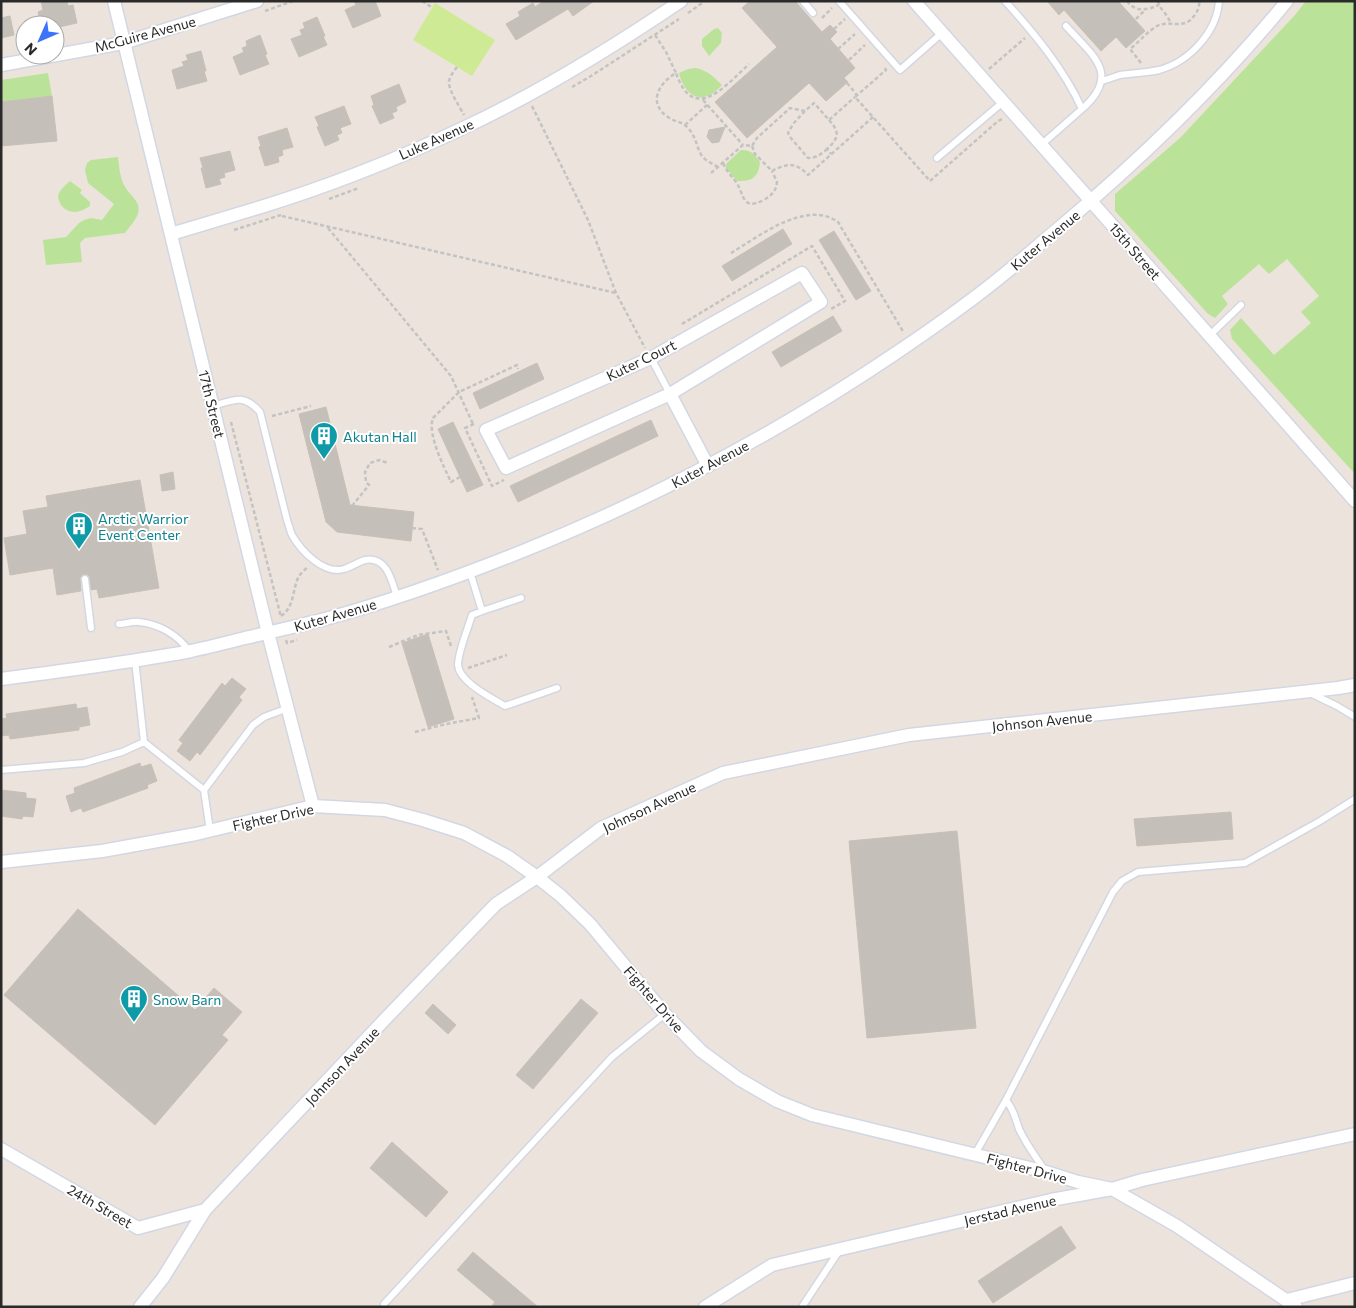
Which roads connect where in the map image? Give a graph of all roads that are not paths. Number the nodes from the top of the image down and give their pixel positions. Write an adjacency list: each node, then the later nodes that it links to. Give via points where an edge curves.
1 (114, 1): 13 (street, 17th Street)
2 (257, 1): 13 (street, McGuire Avenue)
3 (682, 1): 21 (street, Luke Avenue, via 578,68 470,125 330,184)
4 (803, 1): 10 (lane)
5 (839, 1): 12 (lane, via 900,70)
6 (914, 1): 12 (street, 15th Street)
7 (1005, 1): 17 (lane, via 1047,51 1076,94)
8 (1220, 1): 15 (lane, via 1209,32 1184,57 1160,70)
9 (1287, 1): 20 (street, Kuter Avenue, via 1199,98)
10 (813, 13)
11 (1066, 26): 15 (lane, via 1097,60)
12 (942, 34): 16 (street, 15th Street)
13 (123, 43): 14 (street, McGuire Avenue); 21 (street, 17th Street)
14 (1, 65)
15 (1102, 81): 17 (lane, via 1098,92)
16 (1003, 102): 18 (street, 15th Street); 19 (lane)
17 (1082, 109): 18 (lane)
18 (1041, 145): 20 (street, 15th Street)
19 (937, 158)
20 (1091, 201): 23 (street, 15th Street); 27 (street, Kuter Avenue, via 1006,273 930,330 831,395)
21 (170, 234): 26 (street, 17th Street)
22 (1241, 304): 23 (lane)
23 (1209, 336): 28 (street, 15th Street)
24 (651, 358): 25 (lane); 25 (street, Kuter Court, via 802,273 821,302); 25 (street, Kuter Court, via 486,430 506,468)
25 (670, 394): 27 (street)
26 (212, 406): 31 (lane, via 245,400 260,412 292,535 314,561 328,568 343,570 364,560 381,563 392,580); 36 (street, 17th Street)
27 (708, 466): 29 (street, Kuter Avenue, via 561,536)
28 (1355, 502)
29 (470, 572): 31 (street, Kuter Avenue); 33 (lane)
30 (85, 579): 35 (lane)
31 (397, 597): 36 (street, Kuter Avenue)
32 (521, 598): 33 (lane)
33 (482, 612): 41 (lane, via 472,615 459,657 458,665 466,680 505,706)
34 (119, 624): 37 (lane, via 138,622 158,627 172,634)
35 (92, 628)
36 (268, 633): 37 (street, Kuter Avenue); 43 (street, 17th Street)
37 (189, 651): 38 (street, Kuter Avenue)
38 (135, 660): 39 (street, Kuter Avenue); 45 (lane)
39 (1, 679)
40 (1355, 685): 42 (street, Johnson Avenue)
41 (557, 688)
42 (1306, 692): 44 (lane); 52 (street, Johnson Avenue, via 909,735 723,773 601,828)
43 (288, 708): 47 (lane, via 264,716 253,725); 49 (street, 17th Street)
44 (1355, 717)
45 (144, 742): 46 (lane, via 84,763); 47 (lane)
46 (1, 770)
47 (204, 790): 50 (lane)
48 (1355, 799): 54 (lane, via 1245,863 1138,872 1122,881 1113,892)
49 (313, 806): 50 (street, Fighter Drive); 52 (street, Fighter Drive, via 385,810 423,820 464,833)
50 (210, 831): 51 (street, Fighter Drive, via 102,851)
51 (1, 862)
52 (537, 877): 53 (street, Fighter Drive, via 590,924); 60 (street, Johnson Avenue, via 496,904)
53 (665, 1014): 57 (street, Fighter Drive, via 701,1051 777,1100 812,1114); 65 (lane, via 612,1057)
54 (1006, 1100): 57 (lane); 58 (lane, via 1014,1111 1028,1147)
55 (1355, 1134): 59 (street, Jerstad Avenue)
56 (1, 1149): 60 (street, 24th Street, via 138,1228)
57 (975, 1154): 58 (street, Fighter Drive)
58 (1046, 1172): 59 (street, Fighter Drive)
59 (1112, 1189): 61 (street, Jerstad Avenue); 63 (street, Fighter Drive, via 1177,1226)
60 (205, 1210): 64 (street, Johnson Avenue)
61 (840, 1249): 66 (street, Jerstad Avenue, via 772,1265); 67 (lane)
62 (1355, 1282): 63 (street)
63 (1291, 1304)
64 (145, 1305)
65 (384, 1307)
66 (705, 1307)
67 (802, 1307)

